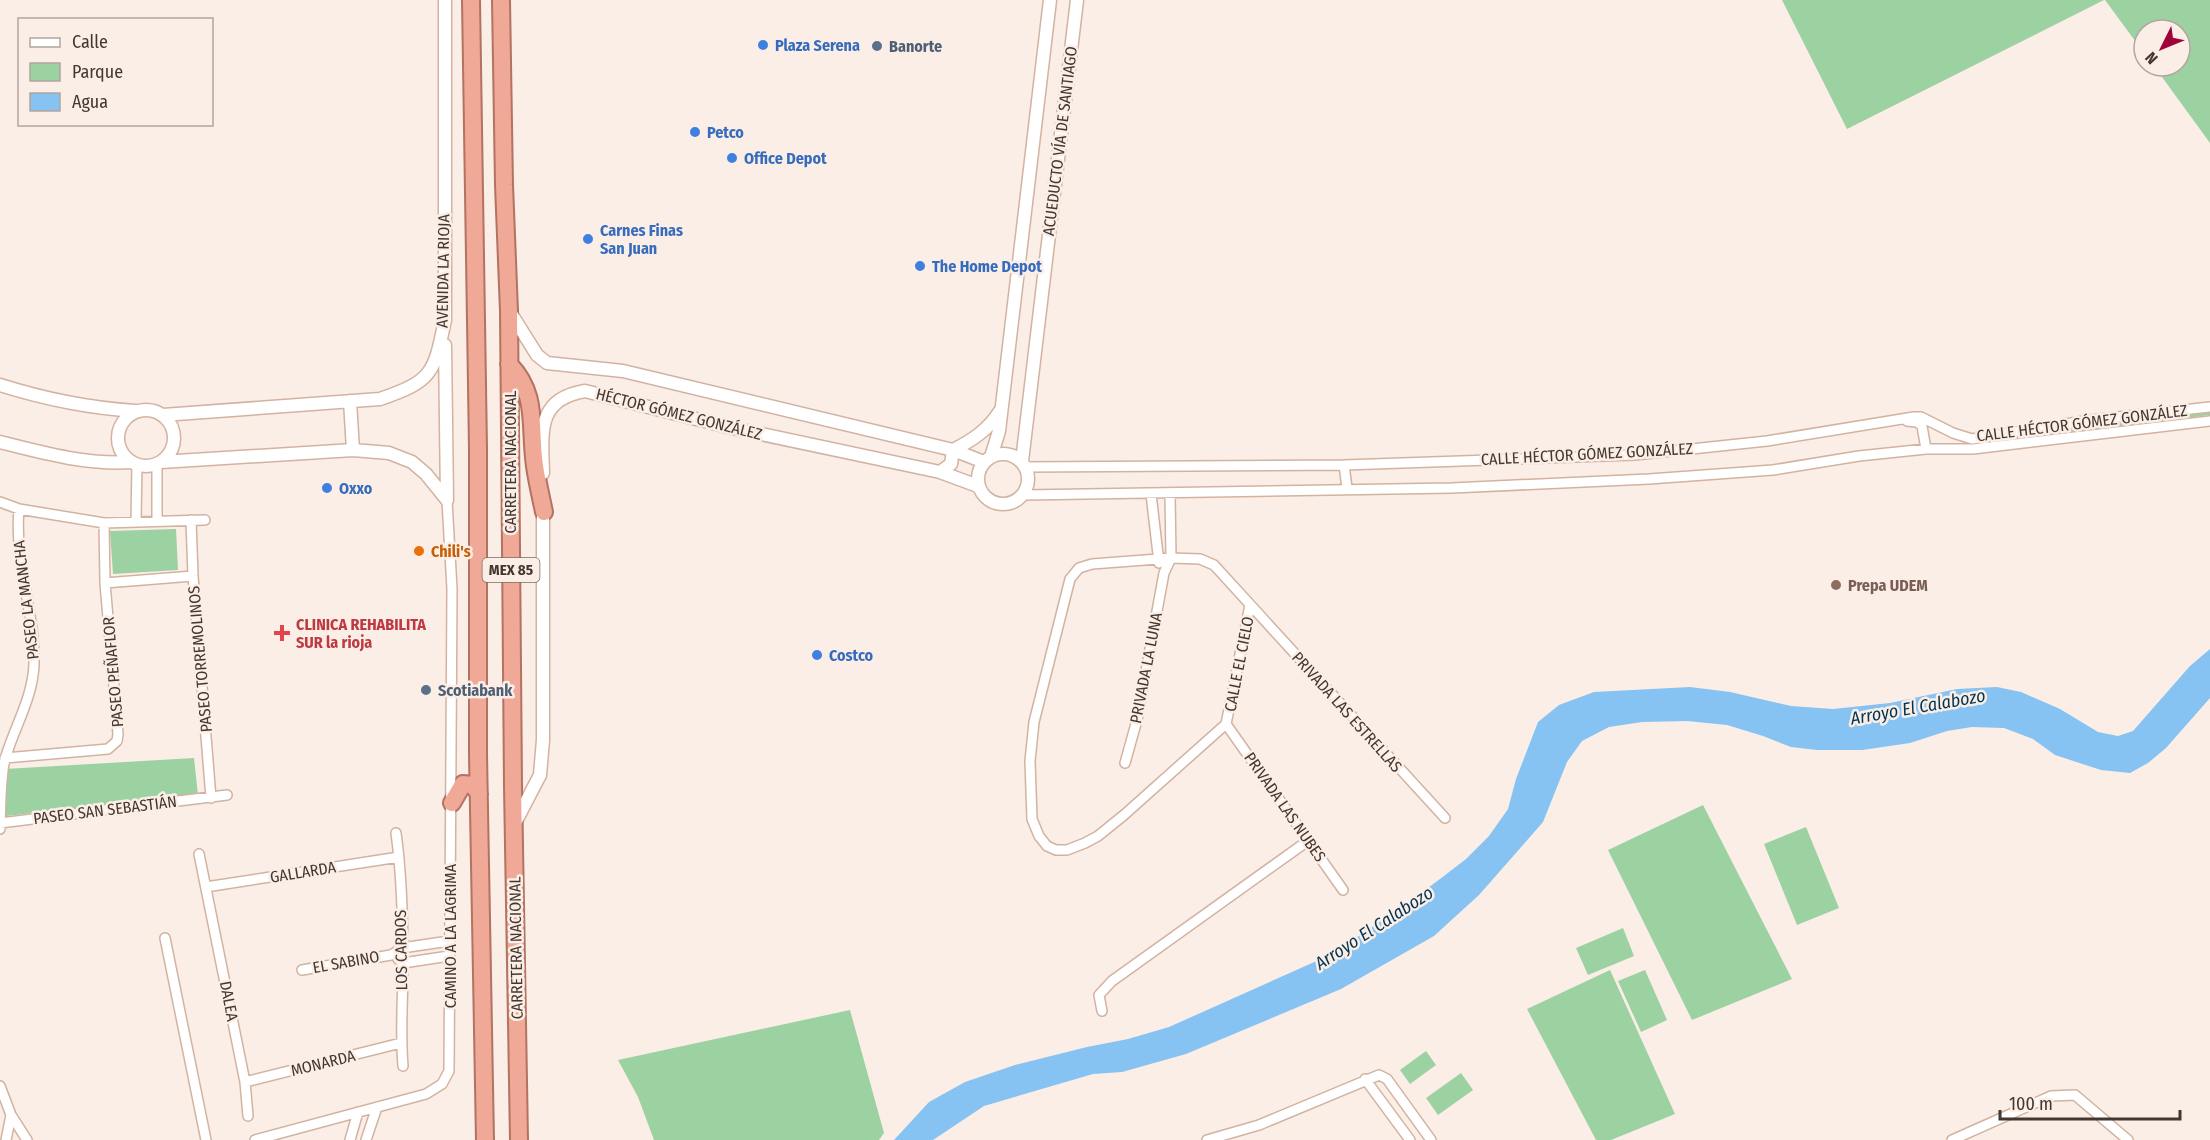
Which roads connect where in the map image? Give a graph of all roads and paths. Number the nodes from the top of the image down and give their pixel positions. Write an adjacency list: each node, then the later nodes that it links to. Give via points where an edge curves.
1 (445, 0): 9 (street, AVENIDA LA RIOJA)
2 (471, 0): 56 (highway, CARRETERA NACIONAL / MEX 85)
3 (501, 0): 7 (highway, CARRETERA NACIONAL / MEX 85)
4 (510, 0): 7 (highway)
5 (1050, 0): 13 (street, ACUEDUCTO VÍA DE SANTIAGO)
6 (1077, 0): 28 (street, ACUEDUCTO VÍA DE SANTIAGO)
7 (500, 43): 8 (highway, CARRETERA NACIONAL / MEX 85)
8 (509, 311): 10 (highway, CARRETERA NACIONAL / MEX 85); 23 (street, HÉCTOR GÓMEZ GONZÁLEZ, via 537,355 547,363 623,371)
9 (445, 320): 12 (street, AVENIDA LA RIOJA, via 438,357 418,383 380,399); 36 (street)
10 (509, 364): 39 (highway, via 522,378 529,396); 62 (highway, CARRETERA NACIONAL / MEX 85)
11 (0, 385): 15 (street, via 76,405)
12 (350, 401): 16 (street, AVENIDA LA RIOJA); 22 (street)
13 (1002, 407): 23 (street, via 987,428); 25 (street, ACUEDUCTO VÍA DE SANTIAGO, via 999,431)
14 (2210, 407): 19 (street, CALLE HÉCTOR GÓMEZ GONZÁLEZ, via 2090,420)
15 (135, 411): 16 (street, via 145,409); 26 (street, via 118,431 120,449)
16 (163, 415): 27 (street, via 174,439 172,448)
17 (1901, 420): 19 (street, CALLE HÉCTOR GÓMEZ GONZÁLEZ, via 1921,417); 21 (street, via 1922,426); 29 (street, CALLE HÉCTOR GÓMEZ GONZÁLEZ, via 1767,441 1635,455)
18 (2210, 421): 24 (street, CALLE HÉCTOR GÓMEZ GONZÁLEZ)
19 (1972, 439): 24 (street)
20 (0, 442): 26 (street, via 67,458)
21 (1926, 449): 24 (street, CALLE HÉCTOR GÓMEZ GONZÁLEZ); 32 (street, CALLE HÉCTOR GÓMEZ GONZÁLEZ, via 1773,470 1649,479 1452,488)
22 (352, 450): 27 (street); 36 (street, via 388,453 412,462)
23 (953, 450): 25 (street, HÉCTOR GÓMEZ GONZÁLEZ); 30 (street, via 951,464)
24 (1973, 450)
25 (988, 459): 28 (street, via 1007,454); 31 (street, via 980,469)
26 (135, 463): 27 (street); 43 (street)
27 (159, 463): 42 (street)
28 (1024, 464): 29 (street, CALLE HÉCTOR GÓMEZ GONZÁLEZ); 35 (street, via 1029,476)
29 (1344, 465): 32 (street)
30 (940, 472): 31 (street, HÉCTOR GÓMEZ GONZÁLEZ); 39 (street, HÉCTOR GÓMEZ GONZÁLEZ, via 728,427 585,391 563,397 544,421)
31 (978, 486): 35 (street, via 996,504 1012,503)
32 (1347, 488): 34 (street, CALLE HÉCTOR GÓMEZ GONZÁLEZ)
33 (1151, 494): 34 (street, CALLE HÉCTOR GÓMEZ GONZÁLEZ); 35 (street, CALLE HÉCTOR GÓMEZ GONZÁLEZ); 46 (street)
34 (1170, 494): 45 (street)
35 (1024, 495)
36 (447, 500): 59 (street, CAMINO A LA LAGRIMA, via 453,589)
37 (0, 502): 38 (street)
38 (19, 509): 44 (street); 54 (street, PASEO LA MANCHA, via 17,530 34,664 31,689)
39 (544, 512): 62 (street, HÉCTOR GÓMEZ GONZÁLEZ, via 541,767)
40 (190, 520): 41 (street); 42 (street); 50 (street, PASEO TORREMOLINOS)
41 (205, 520)
42 (157, 521): 43 (street)
43 (136, 522): 44 (street)
44 (104, 523): 51 (street, PASEO PEÑAFLOR)
45 (1170, 531): 46 (street); 47 (street)
46 (1155, 533): 48 (street)
47 (1171, 558): 48 (street, CALLE EL CIELO); 49 (street, PRIVADA LA LUNA); 52 (street, CALLE EL CIELO, via 1214,565)
48 (1158, 559): 49 (street); 53 (street, CALLE EL CIELO, via 1092,564 1079,568 1070,579 1034,722 1030,796 1034,829 1047,846 1056,850 1075,848 1098,836)
49 (1164, 573): 55 (street, PRIVADA LA LUNA, via 1137,720)
50 (193, 576): 51 (street); 58 (street, PASEO TORREMOLINOS)
51 (105, 583): 54 (street, PASEO PEÑAFLOR, via 117,741 108,749)
52 (1250, 606): 53 (street, CALLE EL CIELO); 60 (street, PRIVADA LAS ESTRELLAS)
53 (1226, 724): 65 (street, PRIVADA LAS NUBES)
54 (5, 759): 61 (street, PASEO LA MANCHA)
55 (1125, 763)
56 (479, 794): 59 (highway, via 473,785 463,784); 93 (highway, CARRETERA NACIONAL / MEX 85)
57 (227, 795): 58 (street, PASEO SAN SEBASTIÁN)
58 (211, 798): 61 (street, PASEO SAN SEBASTIÁN)
59 (452, 803): 71 (street, CAMINO A LA LAGRIMA)
60 (1445, 818)
61 (0, 823): 63 (street, PASEO LA MANCHA)
62 (514, 824): 94 (highway, CARRETERA NACIONAL / MEX 85)
63 (0, 829)
64 (396, 833): 67 (street, LOS CARDOS)
65 (1309, 840): 69 (street, PRIVADA LAS NUBES); 77 (street, via 1112,981 1099,995)
66 (199, 854): 68 (street, DALEA)
67 (399, 857): 68 (street, GALLARDA); 72 (street, LOS CARDOS)
68 (206, 887): 81 (street, DALEA)
69 (1343, 890)
70 (165, 938): 89 (street)
71 (449, 941): 72 (street, EL SABINO); 74 (street, CAMINO A LA LAGRIMA)
72 (402, 948): 73 (street, EL SABINO); 75 (street, LOS CARDOS)
73 (391, 954): 75 (street, EL SABINO); 76 (street, EL SABINO)
74 (449, 956): 75 (street, EL SABINO); 83 (street, CAMINO A LA LAGRIMA, via 447,1078 426,1094)
75 (403, 963): 78 (street, LOS CARDOS)
76 (302, 970)
77 (1102, 1011)
78 (401, 1043): 79 (street, LOS CARDOS); 81 (street, MONARDA)
79 (403, 1066)
80 (1365, 1079): 95 (street, via 1259,1125); 96 (street); 97 (street, via 1381,1075 1387,1079)
81 (245, 1082): 86 (street, DALEA)
82 (0, 1086): 85 (street)
83 (377, 1107): 84 (street, CAMINO A LA LAGRIMA); 92 (street)
84 (358, 1112): 90 (street, CAMINO A LA LAGRIMA); 91 (street)
85 (11, 1115): 87 (street); 88 (street)
86 (248, 1116)
87 (6, 1140)
88 (27, 1140)
89 (206, 1140)
90 (255, 1140)
91 (350, 1140)
92 (366, 1140)
93 (485, 1140)
94 (519, 1140)
95 (1207, 1140)
96 (1410, 1140)
97 (1431, 1140)
98 (1952, 1140): 99 (street, via 2051,1096 2065,1094 2075,1095)
99 (2128, 1140)

